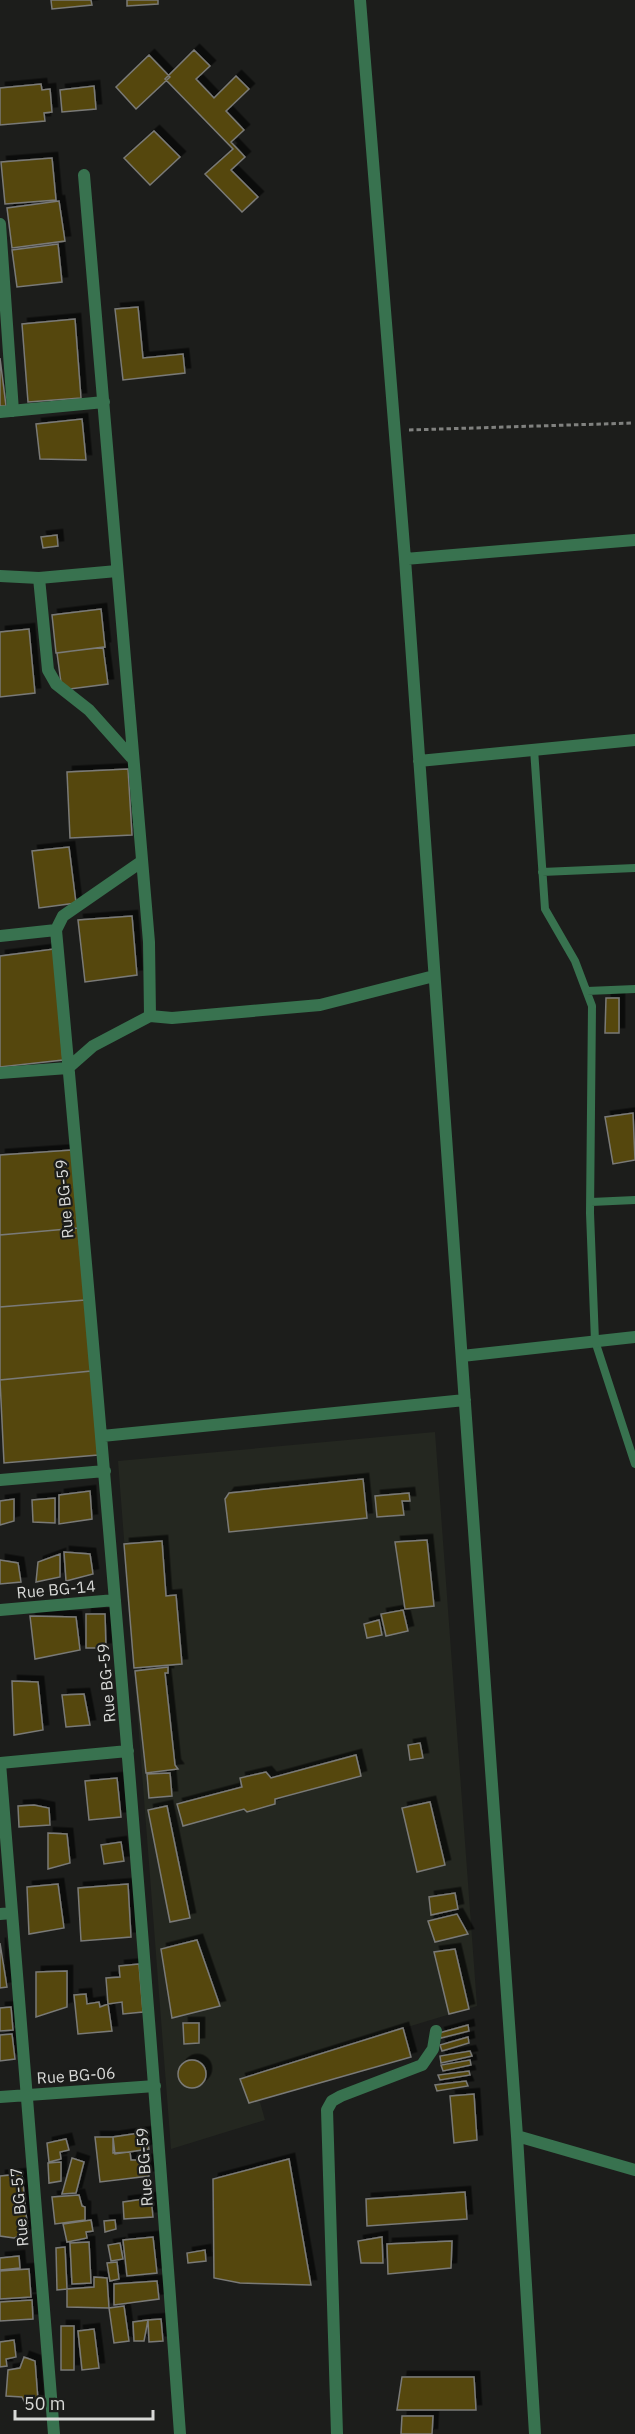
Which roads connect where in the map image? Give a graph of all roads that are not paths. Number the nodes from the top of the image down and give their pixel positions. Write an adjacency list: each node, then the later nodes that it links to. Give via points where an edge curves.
1 (360, 0): 9 (street)
2 (84, 175): 5 (street)
3 (0, 224): 4 (street)
4 (1, 263): 6 (street)
5 (104, 402): 6 (street); 10 (street)
6 (13, 411): 7 (street)
7 (0, 412)
8 (635, 540): 9 (street)
9 (405, 559): 16 (street)
10 (117, 571): 12 (street); 15 (street)
11 (0, 576): 12 (street)
12 (39, 578): 15 (street, via 48,670 56,684 89,710)
13 (635, 740): 14 (street)
14 (534, 749): 16 (street); 19 (lane)
15 (131, 757): 17 (street)
16 (419, 761): 22 (street)
17 (141, 862): 20 (street, via 63,916); 25 (street, via 149,942)
18 (635, 868): 19 (lane)
19 (542, 872): 24 (lane, via 545,909)
20 (56, 930): 21 (street); 26 (street, Rue BG-59)
21 (0, 936)
22 (434, 976): 25 (street, via 320,1005 172,1018); 32 (street)
23 (635, 989): 24 (lane)
24 (587, 991): 29 (lane, via 592,1006)
25 (150, 1016): 26 (street, via 93,1046)
26 (68, 1068): 27 (street); 34 (street, Rue BG-59)
27 (0, 1073)
28 (635, 1200): 29 (lane)
29 (591, 1202): 31 (lane)
30 (635, 1337): 31 (street)
31 (595, 1341): 32 (street); 35 (lane)
32 (462, 1356): 33 (street)
33 (465, 1400): 34 (street); 47 (street)
34 (102, 1436): 36 (street, Rue BG-59)
35 (635, 1464)
36 (105, 1471): 37 (street); 38 (street, Rue BG-59)
37 (0, 1480)
38 (116, 1600): 39 (street, Rue BG-14); 40 (street, Rue BG-59)
39 (0, 1610)
40 (128, 1752): 41 (street); 44 (street, Rue BG-59)
41 (0, 1763): 42 (street, Rue BG-57)
42 (6, 1913): 45 (street, Rue BG-57)
43 (435, 2031): 51 (street, via 433,2049 422,2065 341,2096 327,2110)
44 (155, 2085): 45 (street, Rue BG-06); 50 (street, Rue BG-59)
45 (27, 2096): 46 (street, Rue BG-06); 49 (street, Rue BG-57)
46 (0, 2097)
47 (517, 2136): 48 (street); 52 (street)
48 (635, 2170)
49 (54, 2434)
50 (180, 2434)
51 (337, 2434)
52 (535, 2434)

